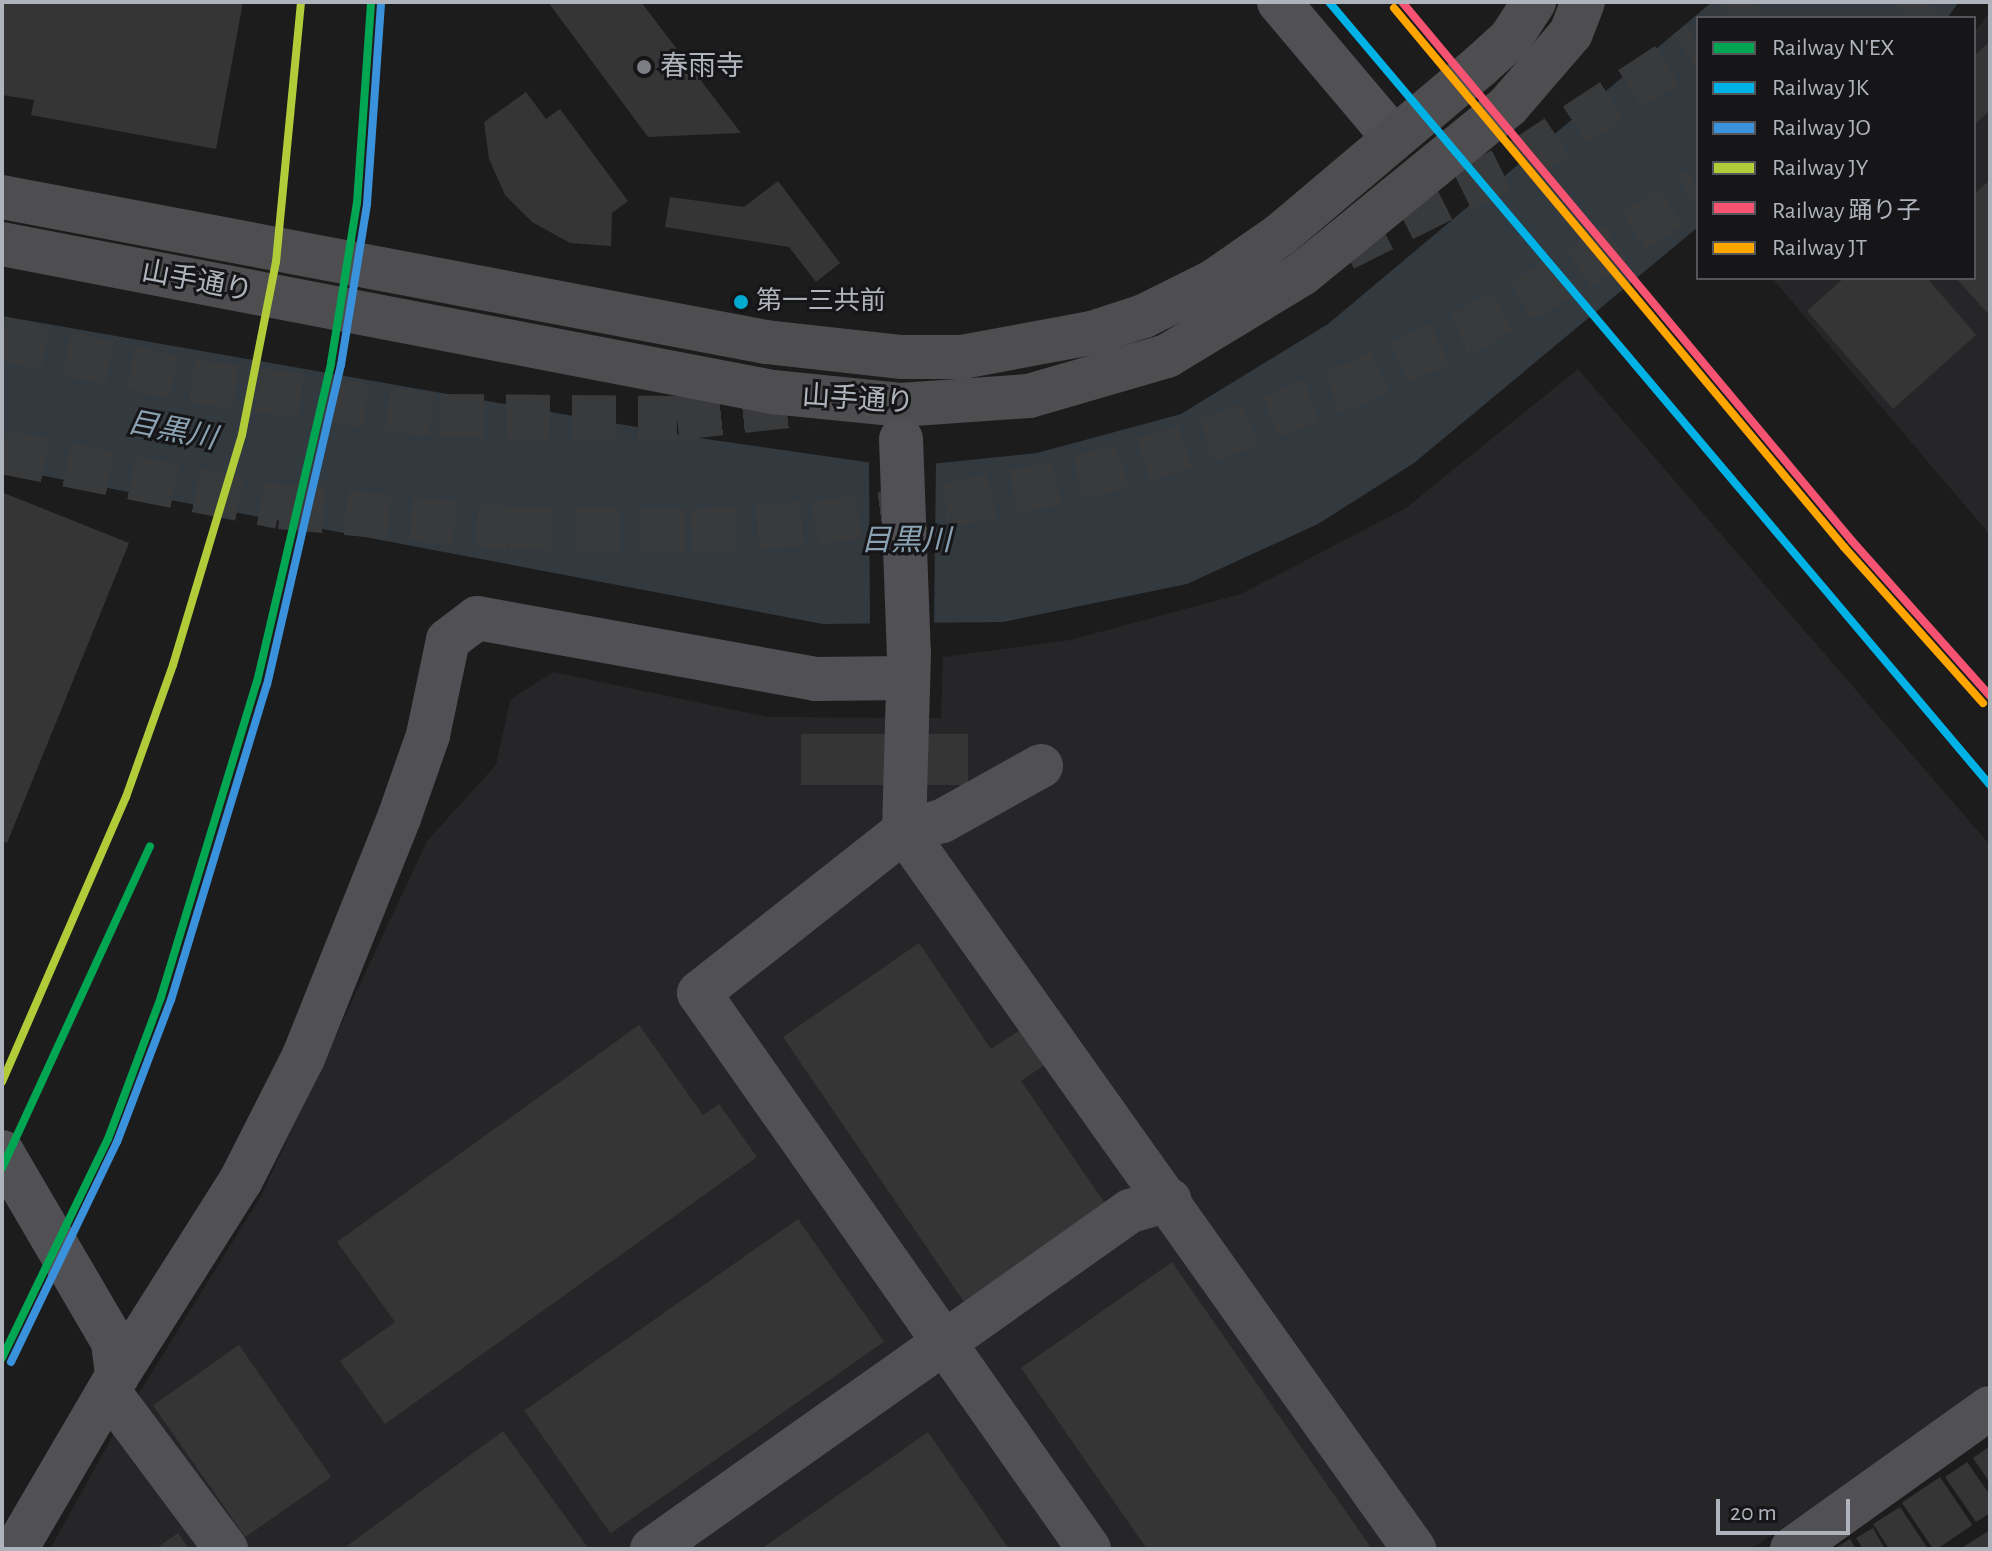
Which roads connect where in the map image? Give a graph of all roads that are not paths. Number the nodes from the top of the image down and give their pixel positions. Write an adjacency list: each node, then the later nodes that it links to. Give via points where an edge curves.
1 (1279, 2): 4 (street)
2 (1534, 2): 4 (main road, 山手通り, via 1510,39)
3 (1583, 2): 7 (main road, 山手通り, via 1571,33 1508,106 1302,274 1237,318 1167,356 1100,379)
4 (1394, 138): 5 (main road, 山手通り, via 1280,235 1214,281 1144,316 1092,333 962,357 902,357 766,342)
5 (2, 197)
6 (2, 244): 7 (main road, 山手通り, via 773,392)
7 (900, 422): 8 (street, bridge)
8 (908, 665): 10 (street); 14 (street, via 816,679 477,618 448,640 428,735 303,1058 241,1180)
9 (1041, 766): 10 (street, via 942,821)
10 (904, 831): 12 (street); 13 (street, via 699,993)
11 (2, 1152): 14 (street, via 113,1342)
12 (1169, 1200): 13 (street, via 1130,1211); 20 (street)
13 (941, 1343): 16 (street); 19 (street)
14 (113, 1384): 17 (street); 18 (street)
15 (1990, 1408): 21 (street)
16 (1087, 1548)
17 (16, 1549)
18 (226, 1549)
19 (652, 1549)
20 (1414, 1549)
21 (1792, 1549)

